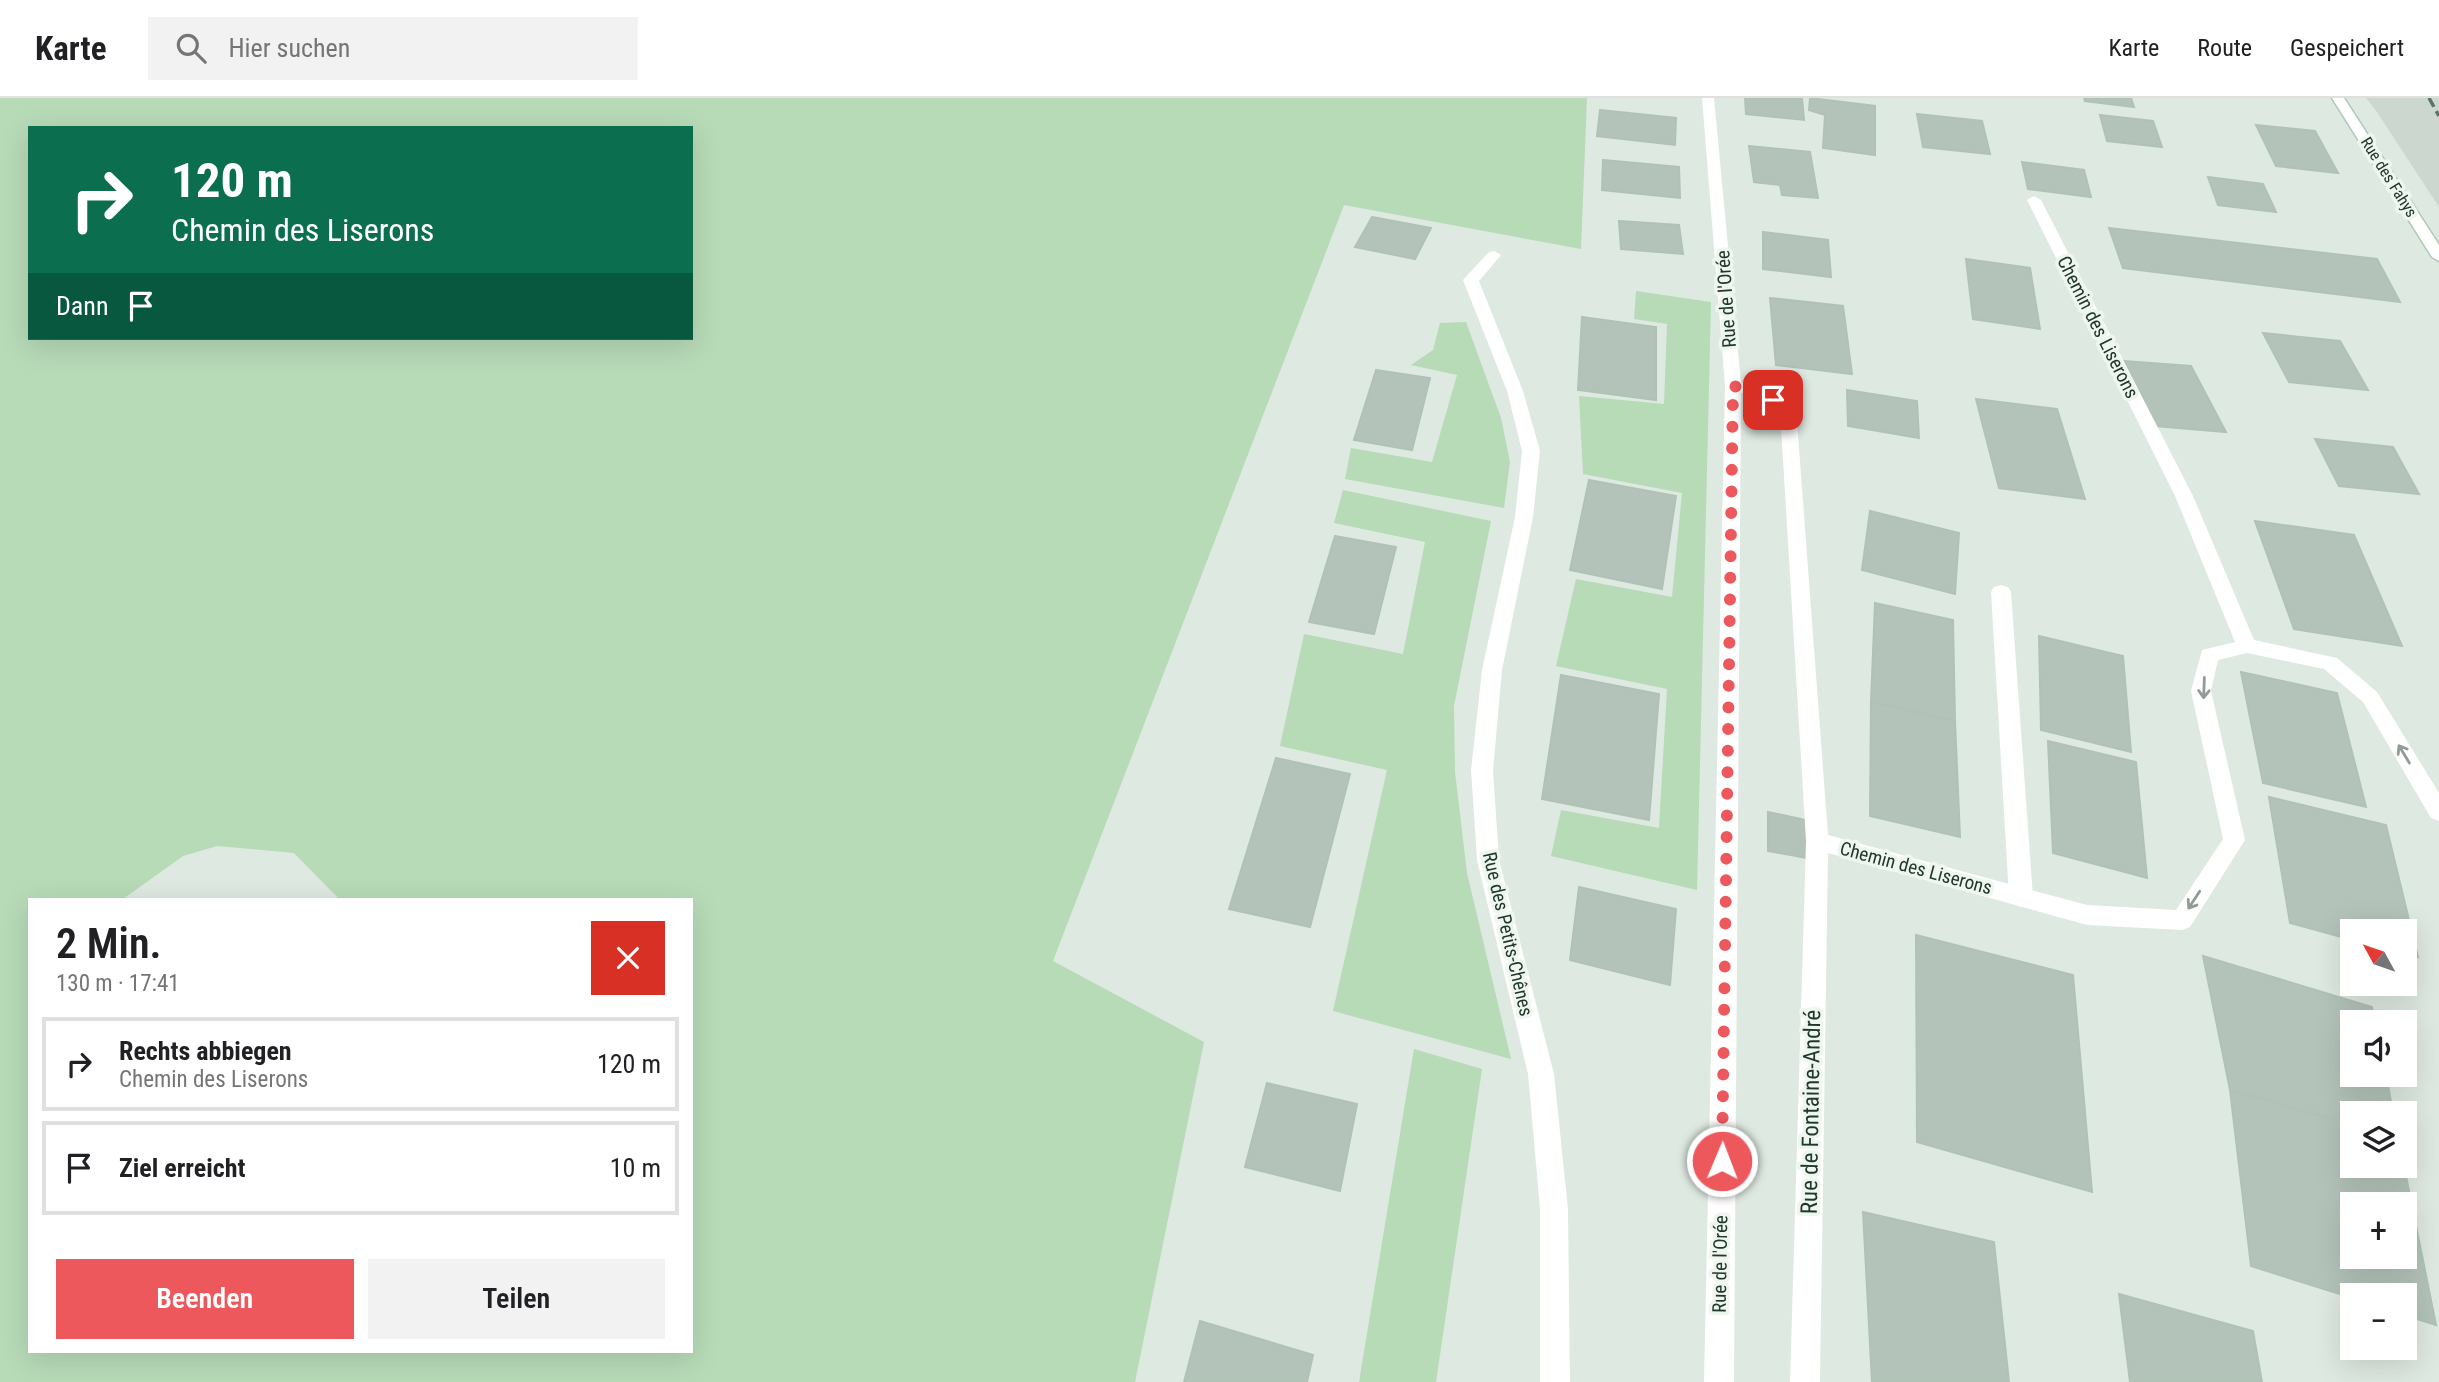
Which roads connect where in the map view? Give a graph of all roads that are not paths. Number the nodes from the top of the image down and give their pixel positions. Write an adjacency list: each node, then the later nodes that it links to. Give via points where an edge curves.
1 (1708, 98): 6 (street, Rue de l'Orée)
2 (2338, 98): 5 (street, Rue des Fahys)
3 (2034, 201): 8 (street, Chemin des Liserons, via 2184,496)
4 (1494, 255): 12 (street, Rue des Petits-Chênes, via 1471,280 1516,391 1531,451 1524,517 1492,670 1482,770 1488,860 1541,1074 1554,1209)
5 (2439, 257)
6 (1733, 386): 10 (street, Chemin des Liserons, via 1758,392 1788,408); 13 (street, Rue de l'Orée)
7 (2001, 592): 11 (street)
8 (2246, 646): 9 (street, Chemin des Liserons, one-way to 8, via 2370,697 2330,663); 11 (street, Chemin des Liserons, one-way to 11, via 2208,655 2201,691 2234,840 2182,920 2087,915)
9 (2439, 812)
10 (1817, 841): 11 (street, Chemin des Liserons); 14 (street, Rue de Fontaine-André)
11 (2021, 897)
12 (1555, 1382)
13 (1718, 1382)
14 (1805, 1382)

